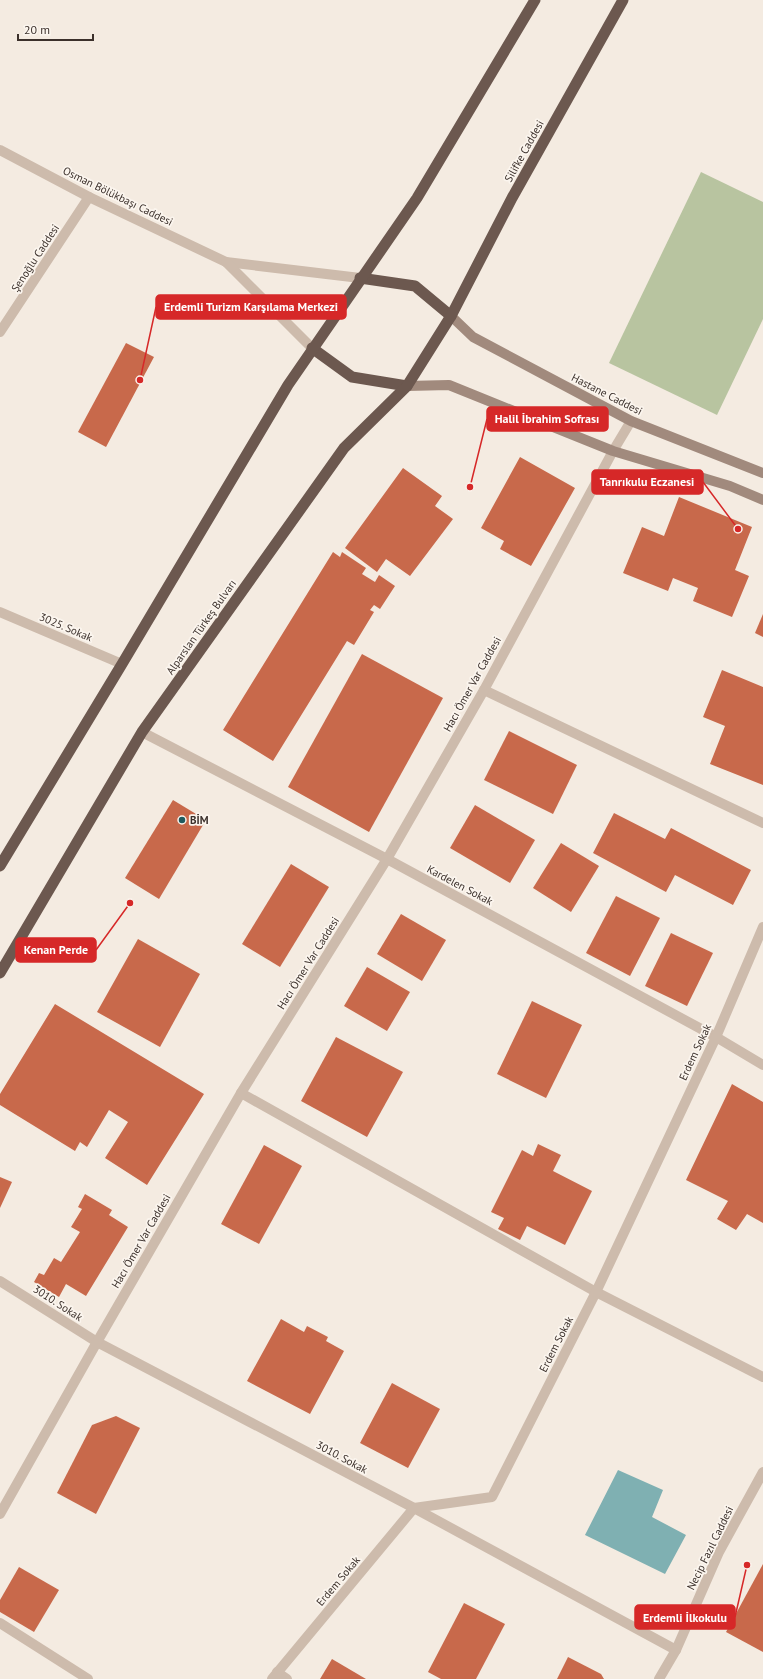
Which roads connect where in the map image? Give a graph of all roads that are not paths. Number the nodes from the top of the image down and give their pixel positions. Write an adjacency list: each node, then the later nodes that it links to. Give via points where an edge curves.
1 (536, 0): 6 (highway, via 417,198)
2 (623, 0): 7 (highway, Silifke Caddesi, via 512,198)
3 (0, 150): 4 (street, Osman Bölükbaşı Caddesi)
4 (89, 197): 5 (street, Osman Bölükbaşı Caddesi); 8 (street, Şenoğlu Caddesi)
5 (226, 262): 6 (street, Osman Bölükbaşı Caddesi); 9 (street, Osman Bölükbaşı Caddesi)
6 (360, 278): 7 (highway, via 415,286); 9 (highway)
7 (451, 316): 10 (highway, Alparslan Türkeş Bulvarı); 11 (main road, Hastane Caddesi, via 473,337)
8 (0, 332)
9 (312, 348): 10 (highway, via 352,377); 16 (highway)
10 (407, 386): 12 (main road, via 449,385); 18 (highway, Alparslan Türkeş Bulvarı, via 344,448)
11 (631, 421): 12 (street, Hacı Ömer Var Caddesi); 13 (main road, Hastane Caddesi)
12 (613, 451): 14 (main road, via 730,486); 17 (street, Hacı Ömer Var Caddesi)
13 (763, 473)
14 (763, 500)
15 (0, 612): 16 (street, 3025. Sokak)
16 (122, 664): 21 (highway)
17 (484, 690): 19 (street); 20 (street, Hacı Ömer Var Caddesi)
18 (142, 732): 20 (street, Kardelen Sokak); 23 (highway, Alparslan Türkeş Bulvarı)
19 (763, 822)
20 (387, 859): 24 (street, Kardelen Sokak); 26 (street, Hacı Ömer Var Caddesi)
21 (0, 866)
22 (763, 927): 24 (street, Erdem Sokak)
23 (0, 973)
24 (716, 1037): 25 (street, Kardelen Sokak); 28 (street, Erdem Sokak)
25 (763, 1065)
26 (241, 1093): 28 (street); 29 (street, Hacı Ömer Var Caddesi)
27 (0, 1281): 29 (street, 3010. Sokak)
28 (596, 1292): 30 (street); 32 (street, Erdem Sokak, via 492,1497)
29 (97, 1342): 32 (street, 3010. Sokak); 33 (street, Hacı Ömer Var Caddesi)
30 (763, 1377)
31 (763, 1472): 35 (street, Necip Fazıl Caddesi, via 719,1552)
32 (414, 1508): 35 (street, 3010. Sokak); 36 (street, Erdem Sokak)
33 (0, 1514)
34 (0, 1622): 37 (street)
35 (676, 1650): 39 (street, Necip Fazıl Caddesi)
36 (274, 1676): 38 (street)
37 (88, 1679)
38 (288, 1679)
39 (659, 1679)

